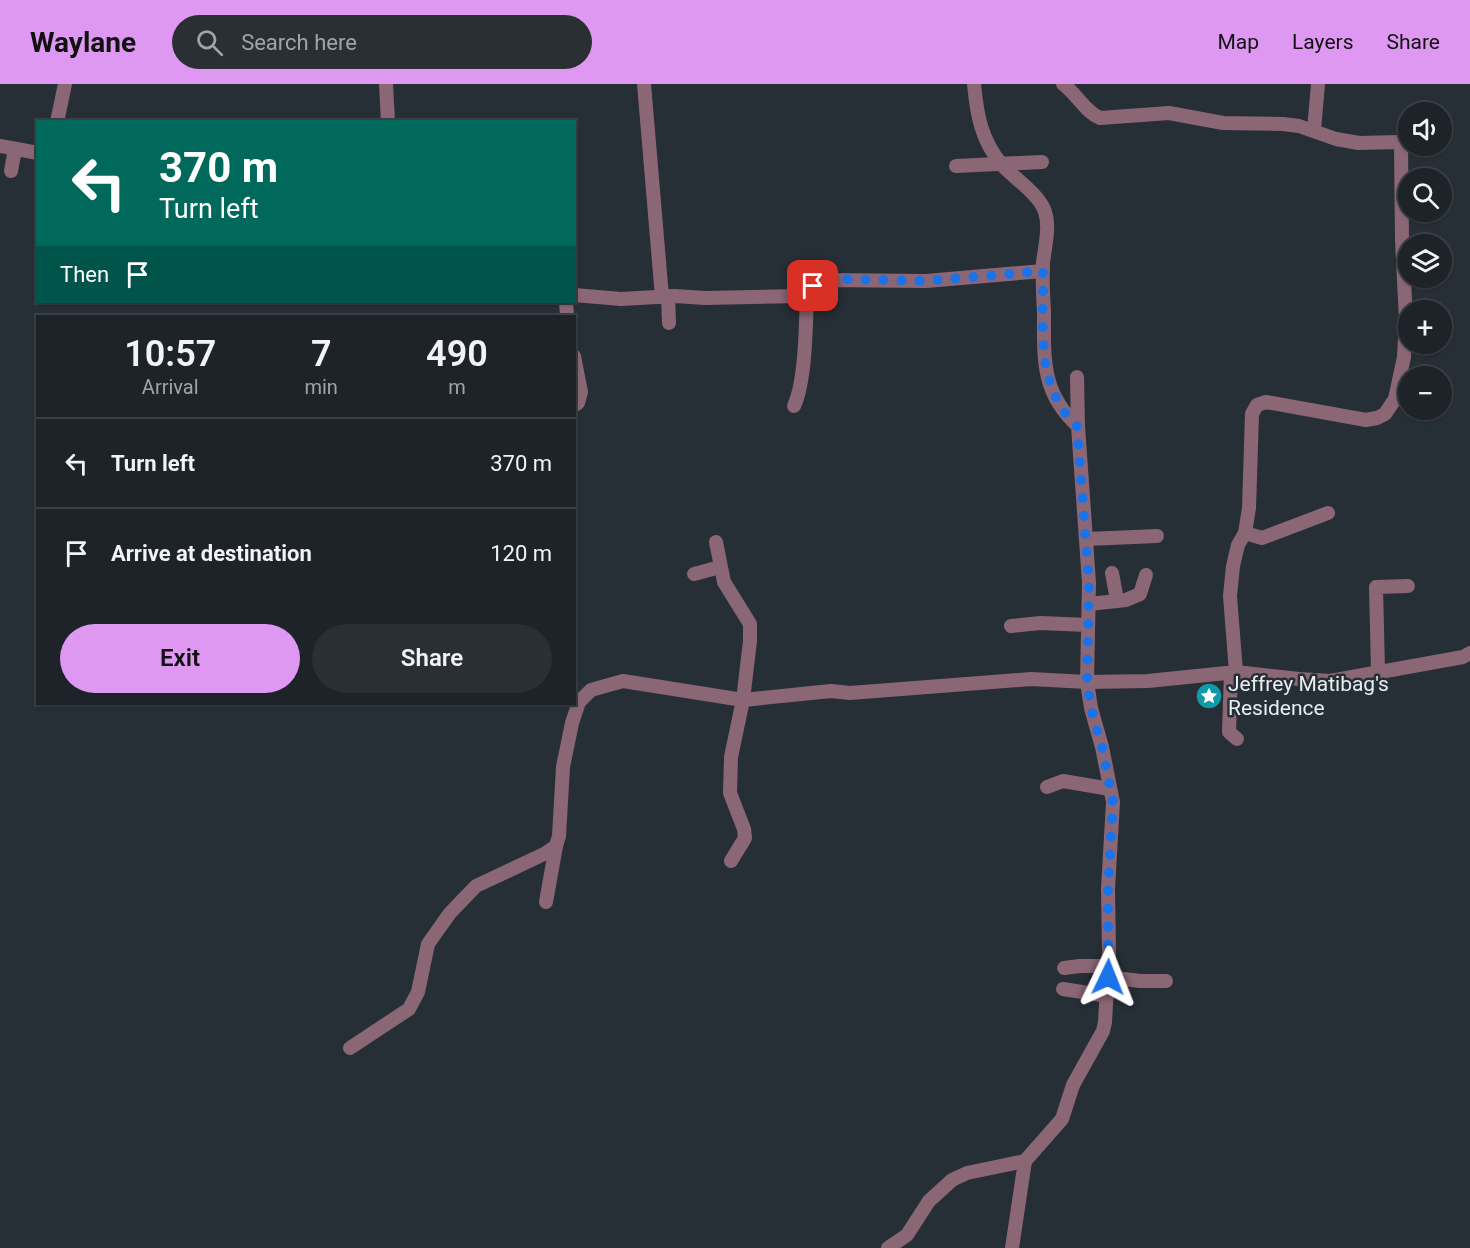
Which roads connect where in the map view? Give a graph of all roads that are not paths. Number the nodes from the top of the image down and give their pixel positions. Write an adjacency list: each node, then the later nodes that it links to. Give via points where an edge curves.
1 (65, 84): 7 (street)
2 (386, 84): 8 (street)
3 (644, 84): 20 (street)
4 (974, 84): 14 (street, via 985,140)
5 (1063, 84): 9 (street, via 1100,118 1169,113 1223,123 1283,124)
6 (1318, 84): 9 (street)
7 (57, 120)
8 (388, 120)
9 (1314, 130): 28 (street, via 1359,143 1401,144 1404,357 1395,399 1385,414 1377,418 1366,420 1266,402 1257,405 1252,414)
10 (0, 146): 11 (street)
11 (15, 149): 12 (street); 16 (street)
12 (36, 153)
13 (1042, 162): 14 (street)
14 (1002, 165): 15 (street); 17 (street, via 1045,210)
15 (956, 166)
16 (11, 171)
17 (1043, 271): 18 (street, via 926,281 825,280); 26 (street, via 1044,363 1051,391)
18 (807, 291): 20 (street, via 799,296 780,297); 25 (street, via 802,364)
19 (576, 295): 20 (street, via 605,299)
20 (665, 297): 21 (street)
21 (669, 323)
22 (576, 366): 24 (street, via 581,392)
23 (1077, 377): 26 (street)
24 (576, 404)
25 (794, 406)
26 (1077, 426): 30 (street)
27 (1328, 513): 28 (street, via 1262,538)
28 (1245, 533): 43 (street, via 1233,566 1230,596)
29 (1157, 536): 30 (street)
30 (1087, 539): 38 (street)
31 (716, 542): 32 (street)
32 (720, 567): 34 (street); 45 (street, via 724,582 750,624)
33 (1112, 573): 37 (street)
34 (694, 574)
35 (1146, 575): 37 (street, via 1140,594)
36 (1408, 586): 42 (street, via 1376,587)
37 (1118, 600): 38 (street)
38 (1089, 604): 39 (street)
39 (1089, 625): 40 (street); 44 (street)
40 (1011, 626)
41 (1470, 653): 42 (street)
42 (1378, 671): 43 (street, via 1330,681)
43 (1233, 672): 44 (street, via 1148,681); 46 (street, via 1229,732)
44 (1087, 682): 45 (street, via 1031,679); 48 (street)
45 (743, 700): 49 (street, via 628,681 591,690 579,702 572,723 563,767); 50 (street, via 731,757 730,793 745,838)
46 (1237, 739)
47 (1047, 787): 48 (street, via 1063,781)
48 (1110, 789): 53 (street, via 1113,802)
49 (556, 846): 51 (street); 57 (street, via 476,886 428,944 418,992 409,1009)
50 (731, 861)
51 (546, 902)
52 (1064, 968): 53 (street, via 1080,966)
53 (1109, 971): 54 (street, via 1140,981); 56 (street)
54 (1166, 981)
55 (1063, 989): 56 (street)
56 (1107, 996): 58 (street, via 1102,1031 1073,1085 1062,1119)
57 (350, 1048)
58 (1025, 1161): 59 (street, via 952,1180 929,1201 907,1235); 60 (street)
59 (888, 1248)
60 (1012, 1248)

